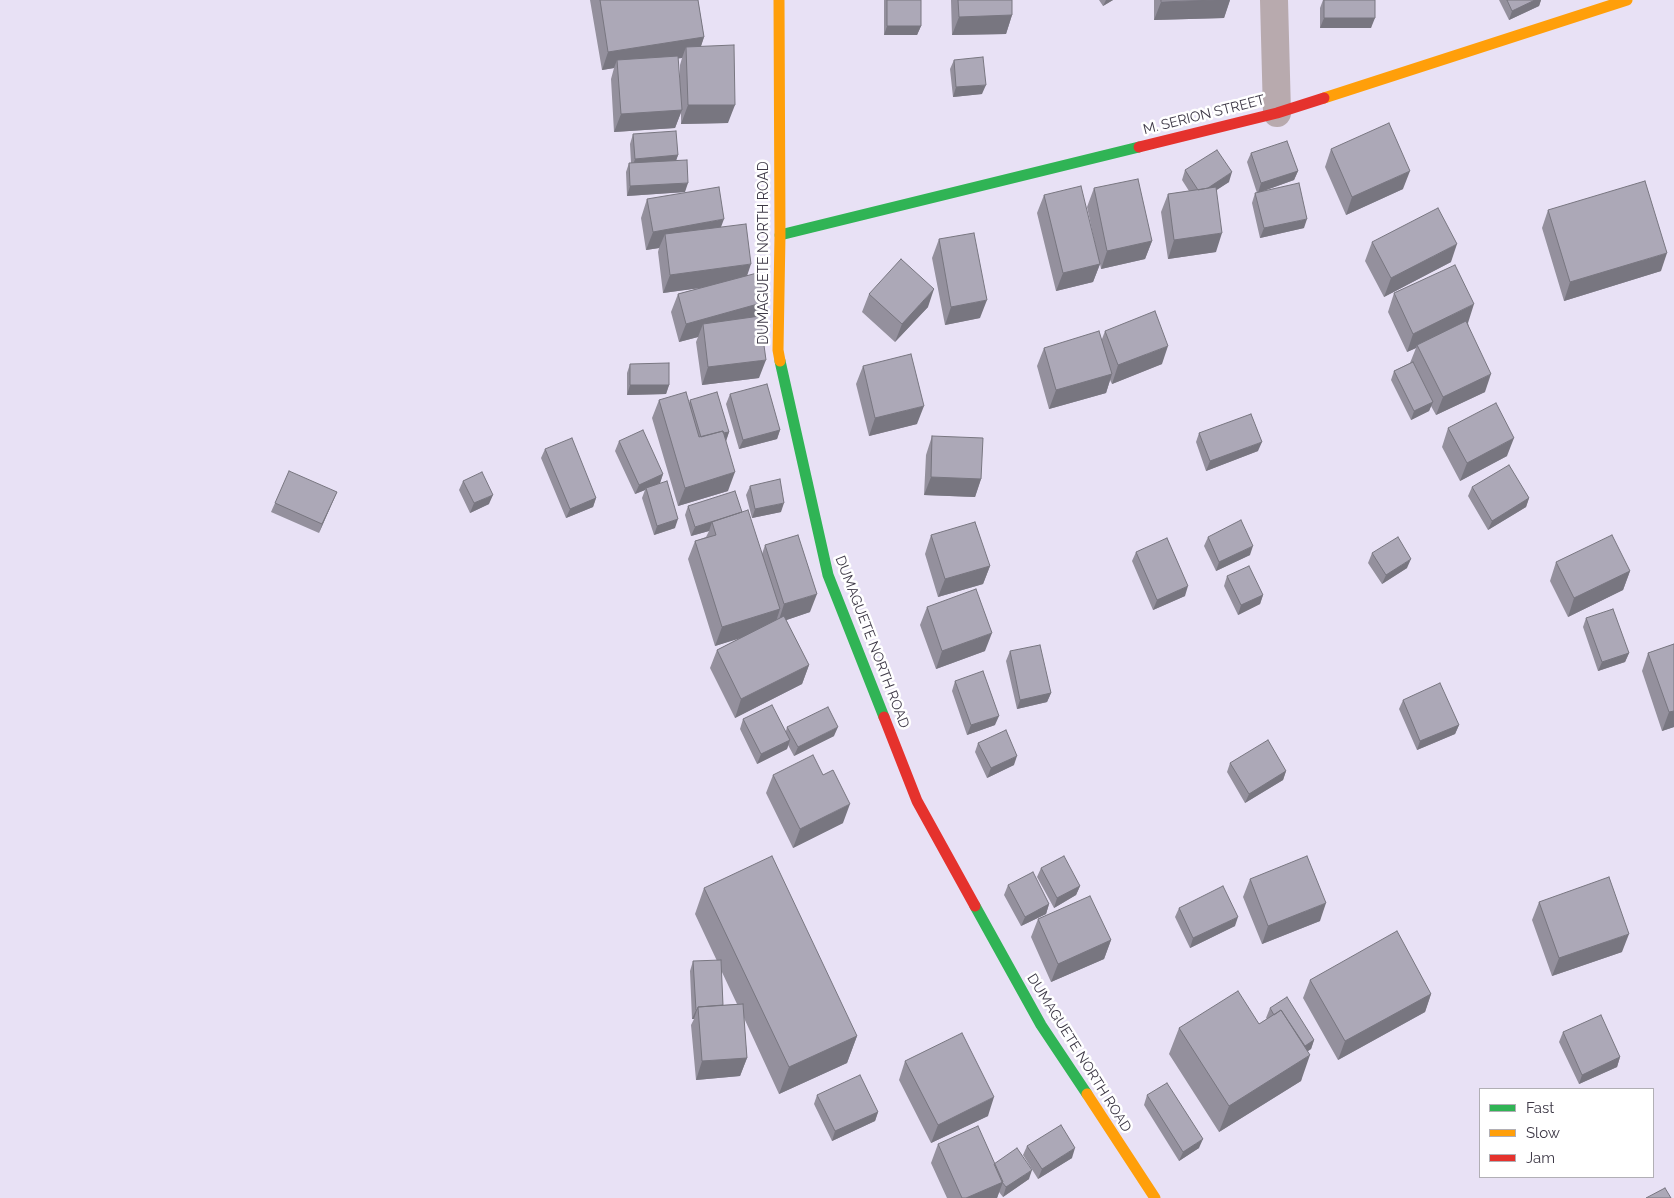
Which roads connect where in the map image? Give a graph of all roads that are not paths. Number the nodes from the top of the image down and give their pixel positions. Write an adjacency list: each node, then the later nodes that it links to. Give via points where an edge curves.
1 (779, 0): 5 (main road, DUMAGUETE NORTH ROAD)
2 (1274, 0): 4 (street)
3 (1627, 0): 4 (main road, M. SERION STREET)
4 (1277, 113): 5 (main road, M. SERION STREET)
5 (780, 235): 6 (main road, DUMAGUETE NORTH ROAD, via 778,350 828,575 917,800 1041,1025)
6 (1154, 1198)

